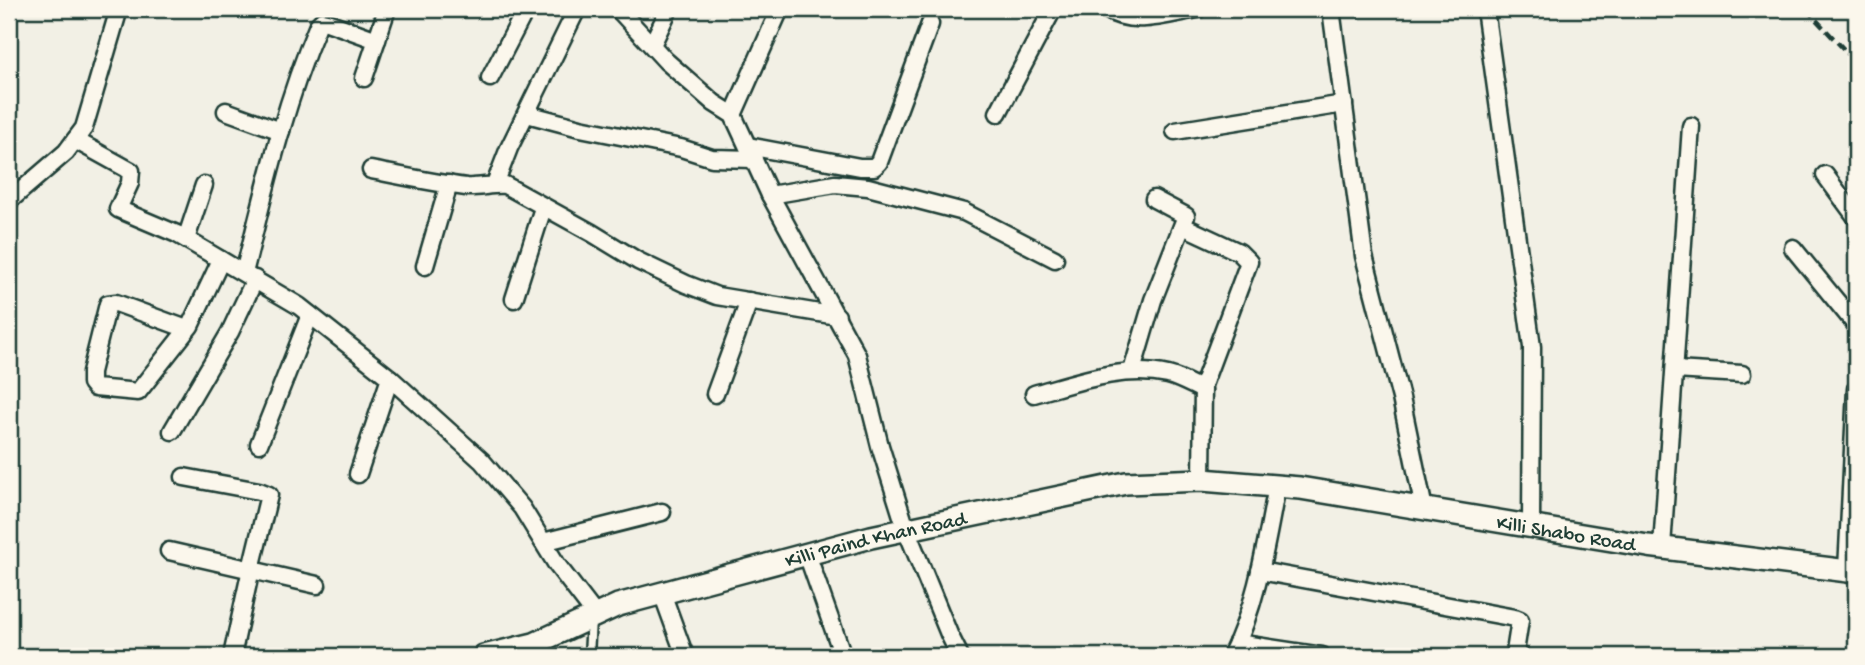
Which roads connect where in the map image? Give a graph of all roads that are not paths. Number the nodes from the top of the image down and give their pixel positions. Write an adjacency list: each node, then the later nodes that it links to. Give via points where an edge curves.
1 (119, 9): 26 (street, via 84,128)
2 (387, 9): 14 (street)
3 (526, 9): 17 (street)
4 (577, 9): 21 (street)
5 (618, 9): 15 (street)
6 (669, 9): 15 (street)
7 (780, 9): 22 (street)
8 (1053, 9): 20 (street)
9 (1106, 9): 10 (street, via 1118,17 1146,18)
10 (1198, 9)
11 (1331, 9): 18 (street)
12 (1485, 9): 67 (street, via 1532,347)
13 (930, 24): 27 (street, via 874,167)
14 (377, 40): 16 (street); 24 (street, via 322,21 302,63)
15 (652, 45): 22 (street)
16 (364, 78)
17 (490, 78)
18 (1343, 104): 25 (street); 65 (street, via 1364,256)
19 (226, 111): 24 (street)
20 (998, 113)
21 (527, 114): 27 (street, via 712,158); 31 (street)
22 (733, 115): 27 (street)
23 (1691, 126): 51 (street)
24 (281, 131): 44 (street)
25 (1175, 131)
26 (75, 140): 35 (street); 39 (street, via 131,170 118,209)
27 (751, 152): 33 (street)
28 (371, 170): 30 (street)
29 (1825, 175): 37 (street)
30 (449, 184): 31 (street, via 480,188); 43 (street)
31 (495, 184): 36 (street)
32 (204, 185): 39 (street)
33 (770, 195): 41 (street, via 835,184 868,187 964,212); 48 (street)
34 (1154, 200): 38 (street, via 1186,216)
35 (9, 201)
36 (543, 208): 45 (street); 46 (street, via 686,284)
37 (1856, 217)
38 (1183, 226): 52 (street, via 1153,300); 56 (street, via 1239,252 1249,262)
39 (186, 239): 42 (street)
40 (1793, 248): 49 (street)
41 (1055, 259)
42 (221, 260): 44 (street); 50 (street)
43 (425, 266)
44 (249, 276): 47 (street); 59 (street, via 230,332)
45 (514, 299)
46 (748, 301): 48 (street); 57 (street)
47 (310, 315): 54 (street); 60 (street)
48 (838, 316): 68 (street, via 858,355)
49 (1856, 325)
50 (187, 329): 50 (street, via 108,304 91,383 94,388 138,392)
51 (1675, 370): 53 (street); 70 (street)
52 (1132, 371): 56 (street, via 1169,375); 58 (street)
53 (1742, 374)
54 (390, 378): 61 (street); 69 (street, via 482,461 522,508)
55 (1856, 389): 75 (street)
56 (1203, 390): 63 (street)
57 (715, 394)
58 (1034, 394)
59 (172, 431)
60 (259, 444)
61 (358, 474)
62 (184, 477): 73 (street, via 269,495)
63 (1202, 480): 64 (street, Killi Paind Khan Road); 68 (street, Killi Paind Khan Road, via 1126,483)
64 (1277, 486): 65 (street, Killi Shabo Road); 74 (street)
65 (1424, 509): 67 (street, Killi Shabo Road)
66 (663, 512): 69 (street)
67 (1531, 528): 70 (street, Killi Shabo Road)
68 (906, 529): 72 (street, Killi Paind Khan Road); 85 (street)
69 (543, 542): 78 (street)
70 (1662, 547): 75 (street, Killi Shabo Road)
71 (169, 551): 73 (street)
72 (807, 554): 77 (street, Killi Paind Khan Road); 84 (street)
73 (251, 569): 76 (street); 80 (street)
74 (1260, 571): 79 (street); 87 (street, via 1515,618 1520,620 1515,652)
75 (1852, 571)
76 (317, 585)
77 (662, 593): 78 (street, Killi Paind Khan Road, via 618,605); 83 (street)
78 (594, 618): 81 (street, Killi Paind Khan Road, via 534,644); 82 (lane)
79 (1234, 650): 86 (street)
80 (233, 656)
81 (484, 656)
82 (589, 656)
83 (685, 656)
84 (843, 656)
85 (960, 656)
86 (1322, 656)
87 (1521, 656)

